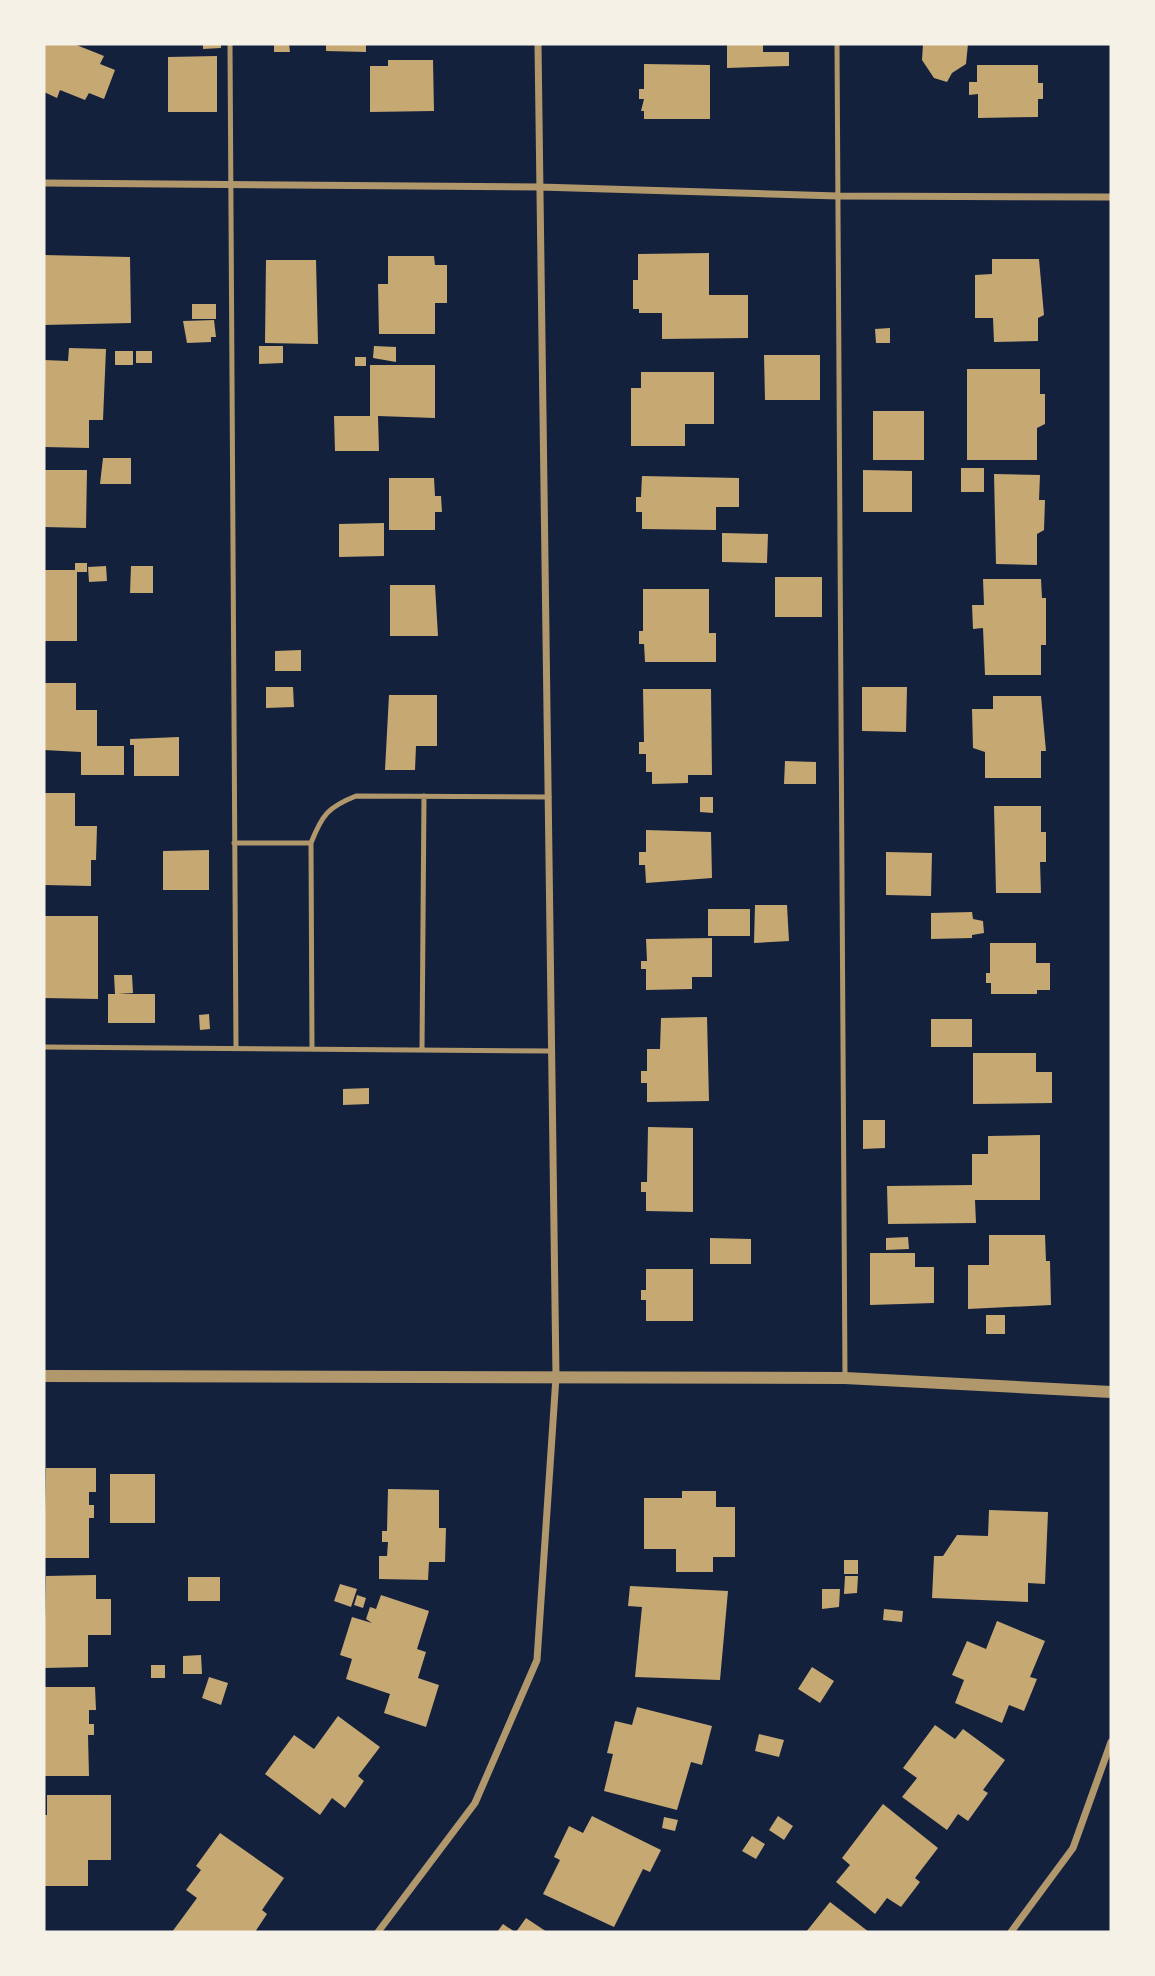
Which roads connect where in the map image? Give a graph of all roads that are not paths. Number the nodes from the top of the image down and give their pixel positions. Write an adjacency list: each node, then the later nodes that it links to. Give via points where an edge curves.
1 (230, 44): 5 (lane)
2 (538, 44): 6 (street)
3 (837, 44): 7 (lane)
4 (44, 183): 5 (street)
5 (229, 184): 6 (street); 11 (lane)
6 (540, 187): 7 (street); 10 (street)
7 (838, 195): 8 (street); 20 (lane)
8 (1111, 197)
9 (424, 796): 10 (lane); 12 (lane, via 356,796 334,804 320,820); 16 (lane)
10 (549, 797): 17 (street)
11 (234, 843): 12 (lane); 14 (lane)
12 (311, 843): 15 (lane)
13 (44, 1047): 14 (lane)
14 (236, 1049): 15 (lane)
15 (312, 1049): 16 (lane)
16 (422, 1050): 17 (lane)
17 (552, 1051): 19 (street)
18 (44, 1376): 19 (street)
19 (556, 1377): 20 (street); 23 (street, via 537,1660 475,1803)
20 (845, 1378): 21 (street)
21 (1111, 1392)
22 (1111, 1742): 24 (street, via 1073,1848)
23 (378, 1932)
24 (1012, 1932)

